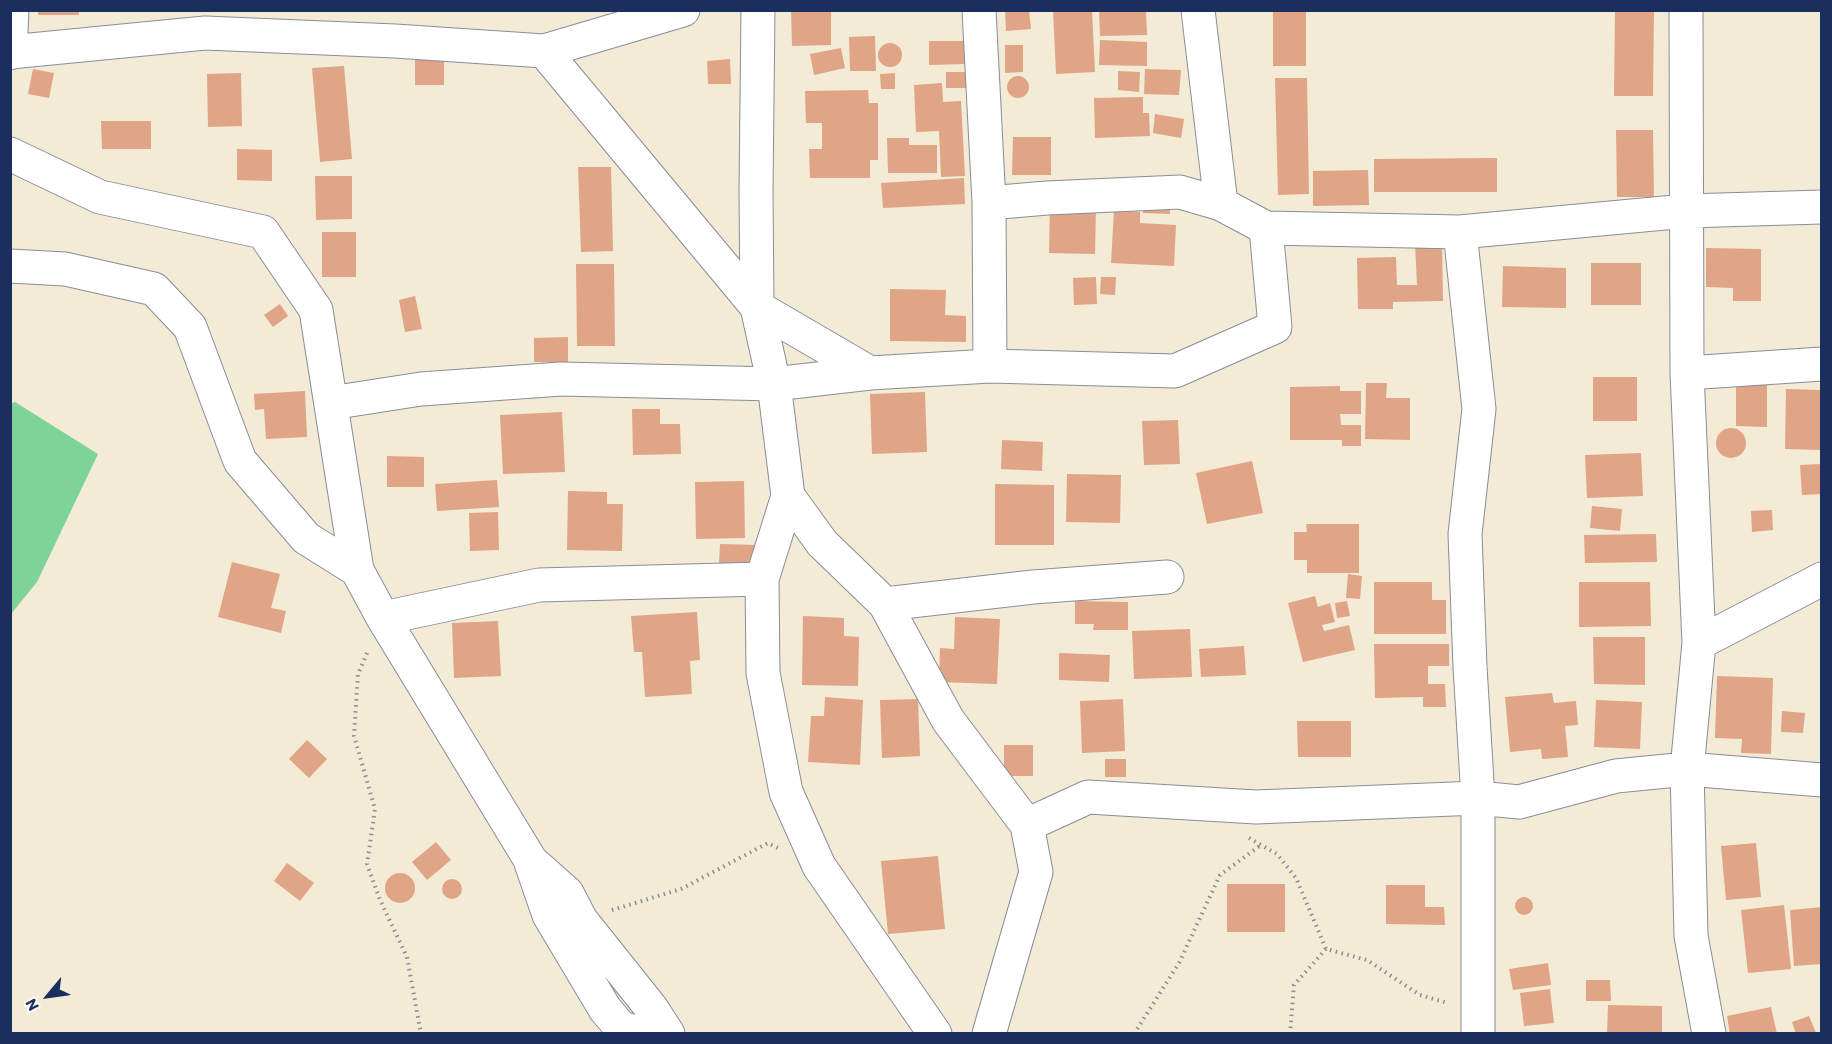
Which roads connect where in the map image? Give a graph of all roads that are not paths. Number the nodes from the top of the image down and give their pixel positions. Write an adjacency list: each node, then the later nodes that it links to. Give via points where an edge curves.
1 (12, 10): 8 (street)
2 (683, 10): 7 (street)
3 (758, 10): 17 (street)
4 (979, 10): 10 (street)
5 (1198, 10): 11 (street)
6 (1686, 10): 13 (street)
7 (544, 51): 8 (street, via 205,33); 17 (street)
8 (11, 52)
9 (10, 154): 23 (street, via 100,197 264,232 316,310)
10 (989, 203): 11 (street, via 1180,192); 19 (street)
11 (1221, 204): 14 (street)
12 (1821, 207): 13 (street)
13 (1686, 211): 15 (street); 21 (street)
14 (1266, 228): 15 (street); 19 (street, via 1275,327 1175,371)
15 (1460, 232): 34 (street, via 1479,409 1465,534)
16 (10, 266): 25 (street, via 65,269 154,289 190,327 240,461 306,538)
17 (757, 308): 20 (street); 22 (street)
18 (1821, 364): 21 (street)
19 (990, 366): 20 (street)
20 (870, 373): 22 (street)
21 (1687, 373): 31 (street)
22 (774, 384): 23 (street, via 561,379 421,389); 24 (street)
23 (330, 402): 25 (street)
24 (788, 496): 27 (street); 29 (street, via 822,543)
25 (357, 570): 30 (street)
26 (1167, 577): 29 (street)
27 (762, 579): 30 (street, via 539,585); 40 (street, via 763,674 786,792 819,866)
28 (1821, 579): 31 (street)
29 (885, 604): 35 (street, via 948,720)
30 (383, 618): 36 (street)
31 (1699, 643): 32 (street)
32 (1687, 770): 33 (street); 34 (street, via 1616,776 1520,802); 42 (street, via 1691,936)
33 (1821, 780)
34 (1478, 798): 35 (street, via 1256,807 1088,797); 37 (street)
35 (1028, 825): 41 (street, via 1036,872)
36 (531, 861): 38 (street, via 549,915 605,1009 621,1028); 39 (street, via 567,893 581,920)
37 (1478, 1022)
38 (643, 1034)
39 (668, 1034)
40 (935, 1034)
41 (989, 1034)
42 (1709, 1034)

